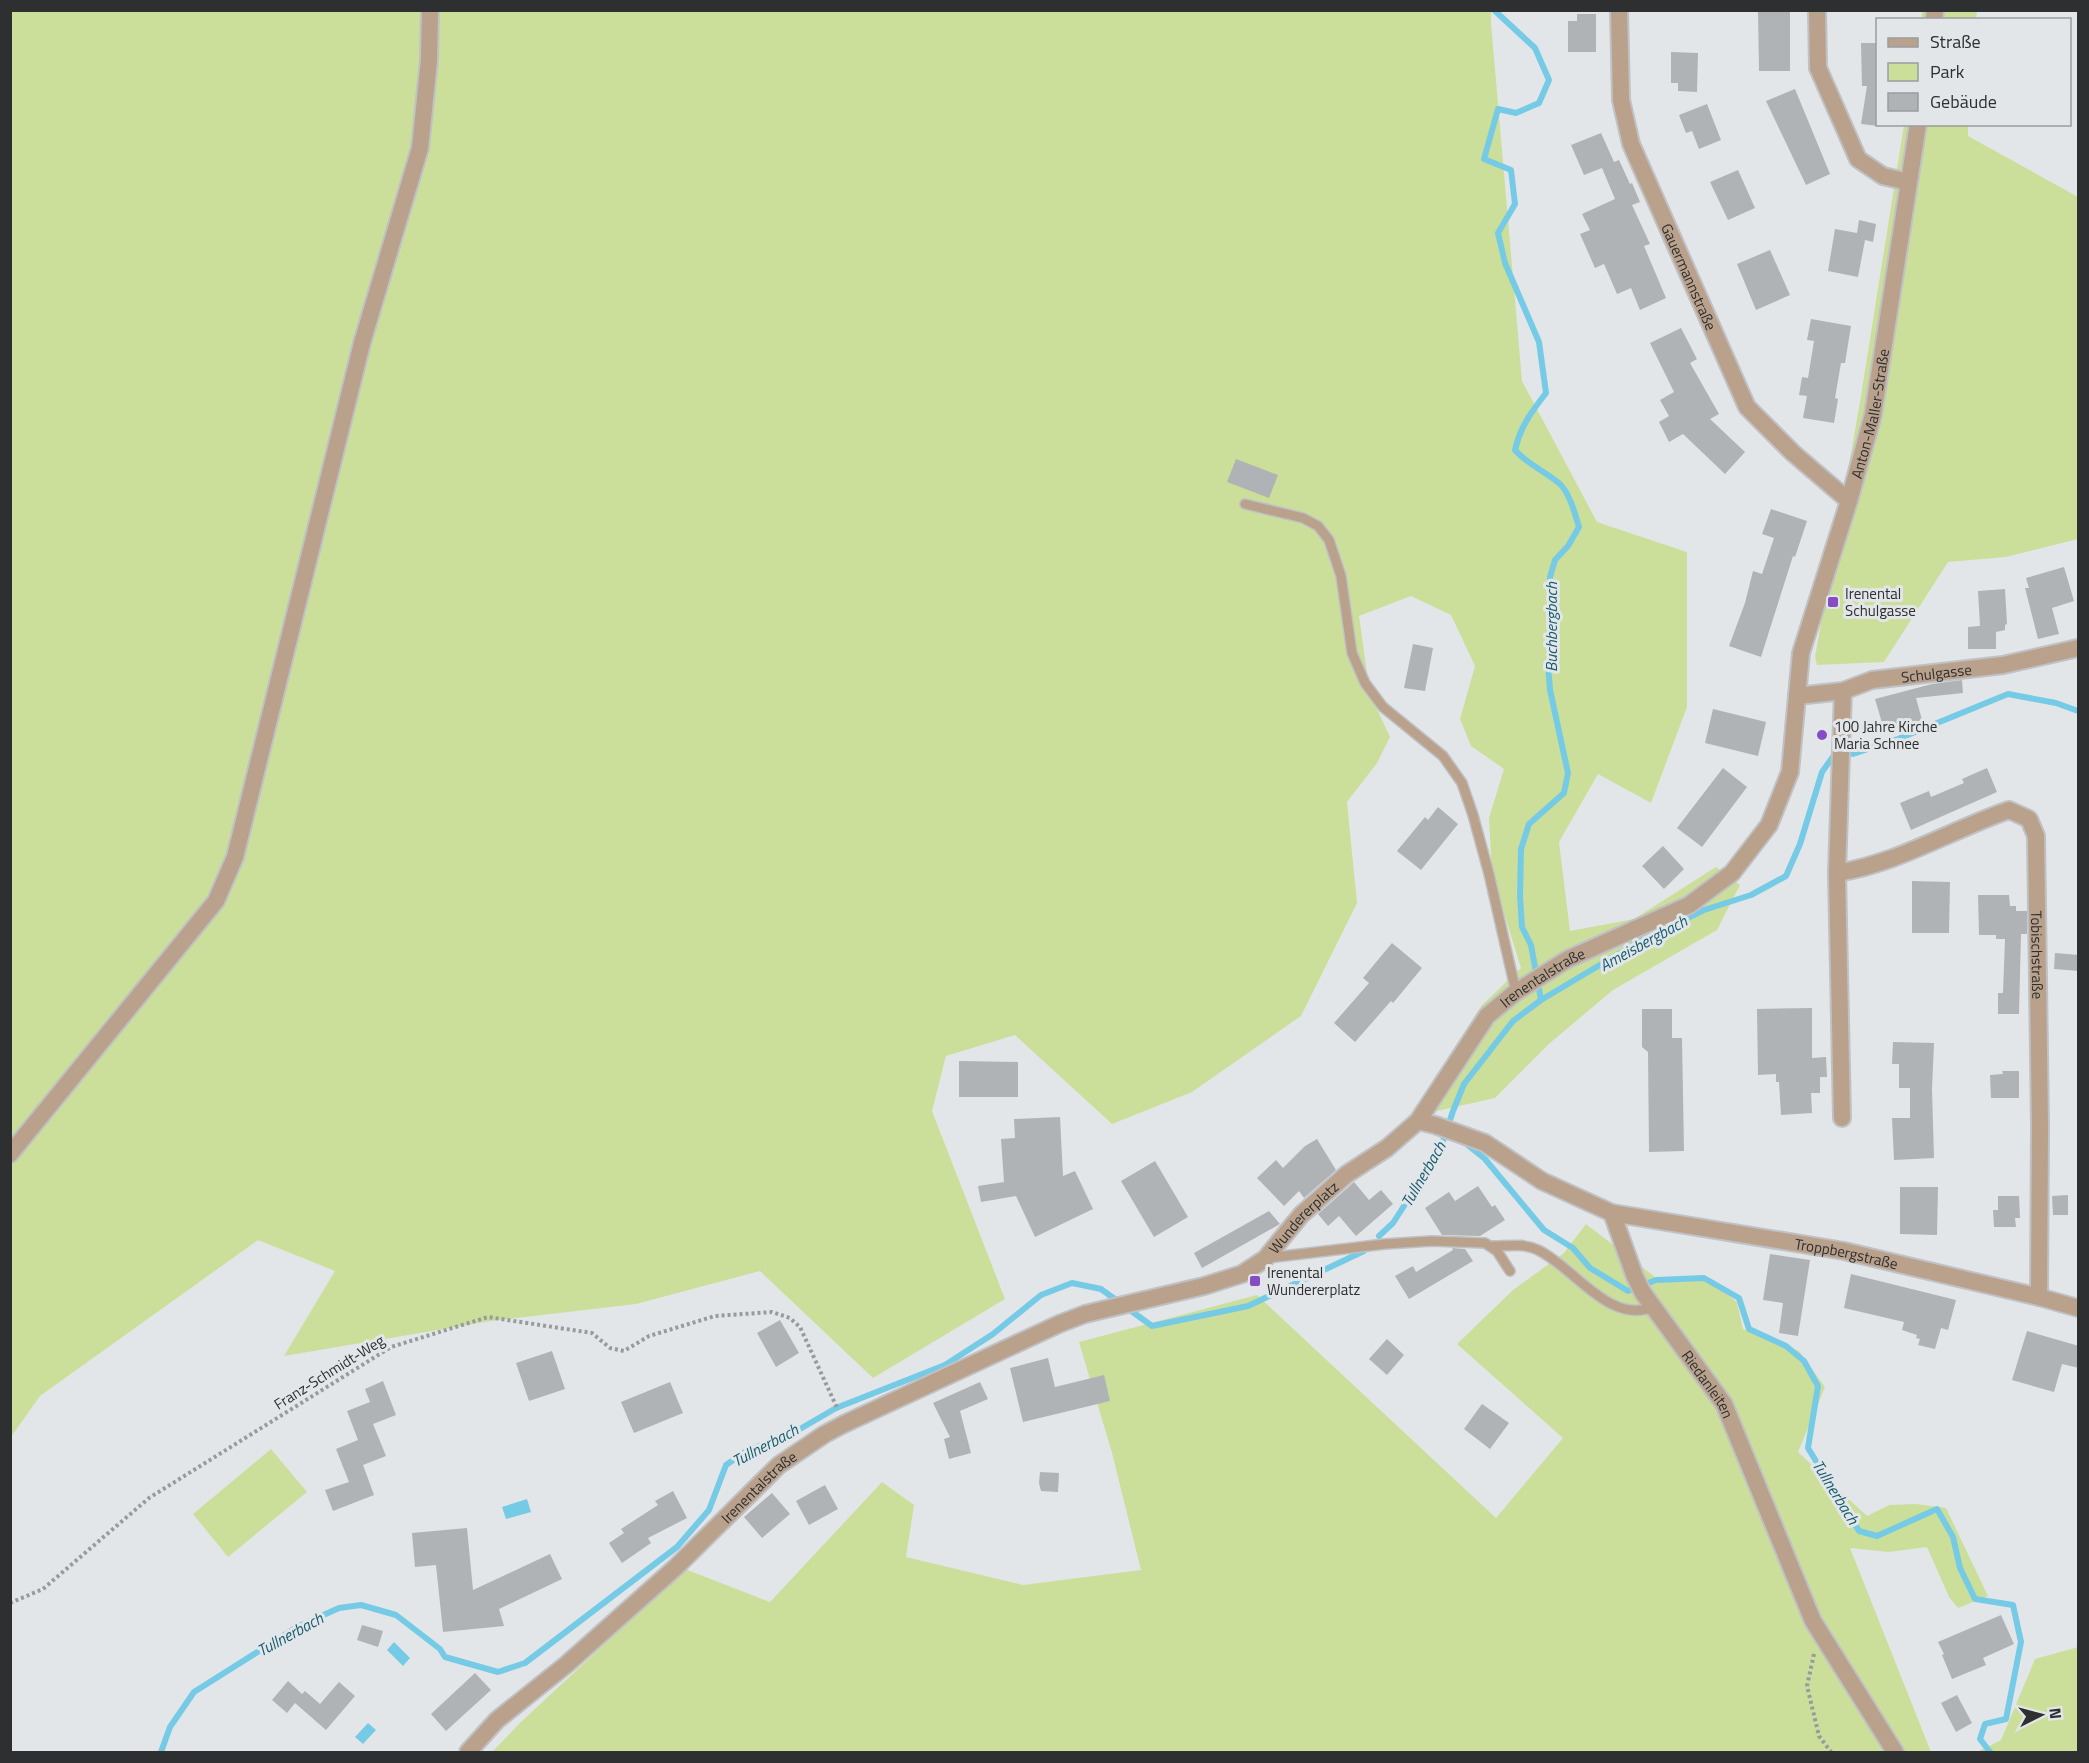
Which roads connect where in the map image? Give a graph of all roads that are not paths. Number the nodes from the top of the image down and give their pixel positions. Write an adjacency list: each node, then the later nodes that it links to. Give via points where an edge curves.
1 (430, 10): 15 (street, via 420,148 362,343 235,857 216,901)
2 (1618, 10): 6 (street, Gauermannstraße, via 1621,100 1631,144 1747,407)
3 (1817, 10): 5 (street, via 1818,68 1858,159 1883,176)
4 (1918, 126): 5 (street, Anton-Maller-Straße)
5 (1908, 182): 6 (street, Anton-Maller-Straße, via 1873,415)
6 (1849, 501): 10 (street, Anton-Maller-Straße, via 1801,653)
7 (1245, 504): 12 (lane, via 1303,518 1318,526 1329,540 1341,576 1352,653 1365,683 1383,707 1443,756 1462,783)
8 (2079, 648): 9 (street, Schulgasse, via 2003,665 1872,680)
9 (1844, 691): 10 (street, Schulgasse); 11 (street)
10 (1797, 696): 12 (street, Irenentalstraße, via 1790,772 1769,825 1732,873 1689,905 1568,959)
11 (1837, 873): 13 (street); 20 (street, Tobischstraße, via 1912,852 2009,810 2029,819 2036,836 2037,870)
12 (1521, 988): 14 (street, Irenentalstraße, via 1487,1016)
13 (1842, 1118)
14 (1418, 1121): 16 (street, via 1485,1143 1542,1181); 18 (street, Wundererplatz, via 1316,1201)
15 (10, 1154)
16 (1612, 1213): 20 (street, Troppbergstraße, via 1844,1251); 21 (street, Riedanleiten, via 1635,1277)
17 (1492, 1246): 18 (lane, via 1432,1241); 19 (lane); 21 (lane, via 1536,1248 1559,1262 1594,1294 1625,1310)
18 (1265, 1259): 22 (street, Wundererplatz, via 1242,1274 1204,1286)
19 (1510, 1271)
20 (2039, 1297): 23 (street, Troppbergstraße)
21 (1653, 1307): 25 (street, Riedanleiten, via 1724,1404 1813,1621)
22 (1108, 1308): 24 (street, Irenentalstraße, via 1059,1324 844,1424 779,1465 675,1568 497,1720)
23 (2079, 1308)
24 (468, 1752)
25 (1895, 1752)

